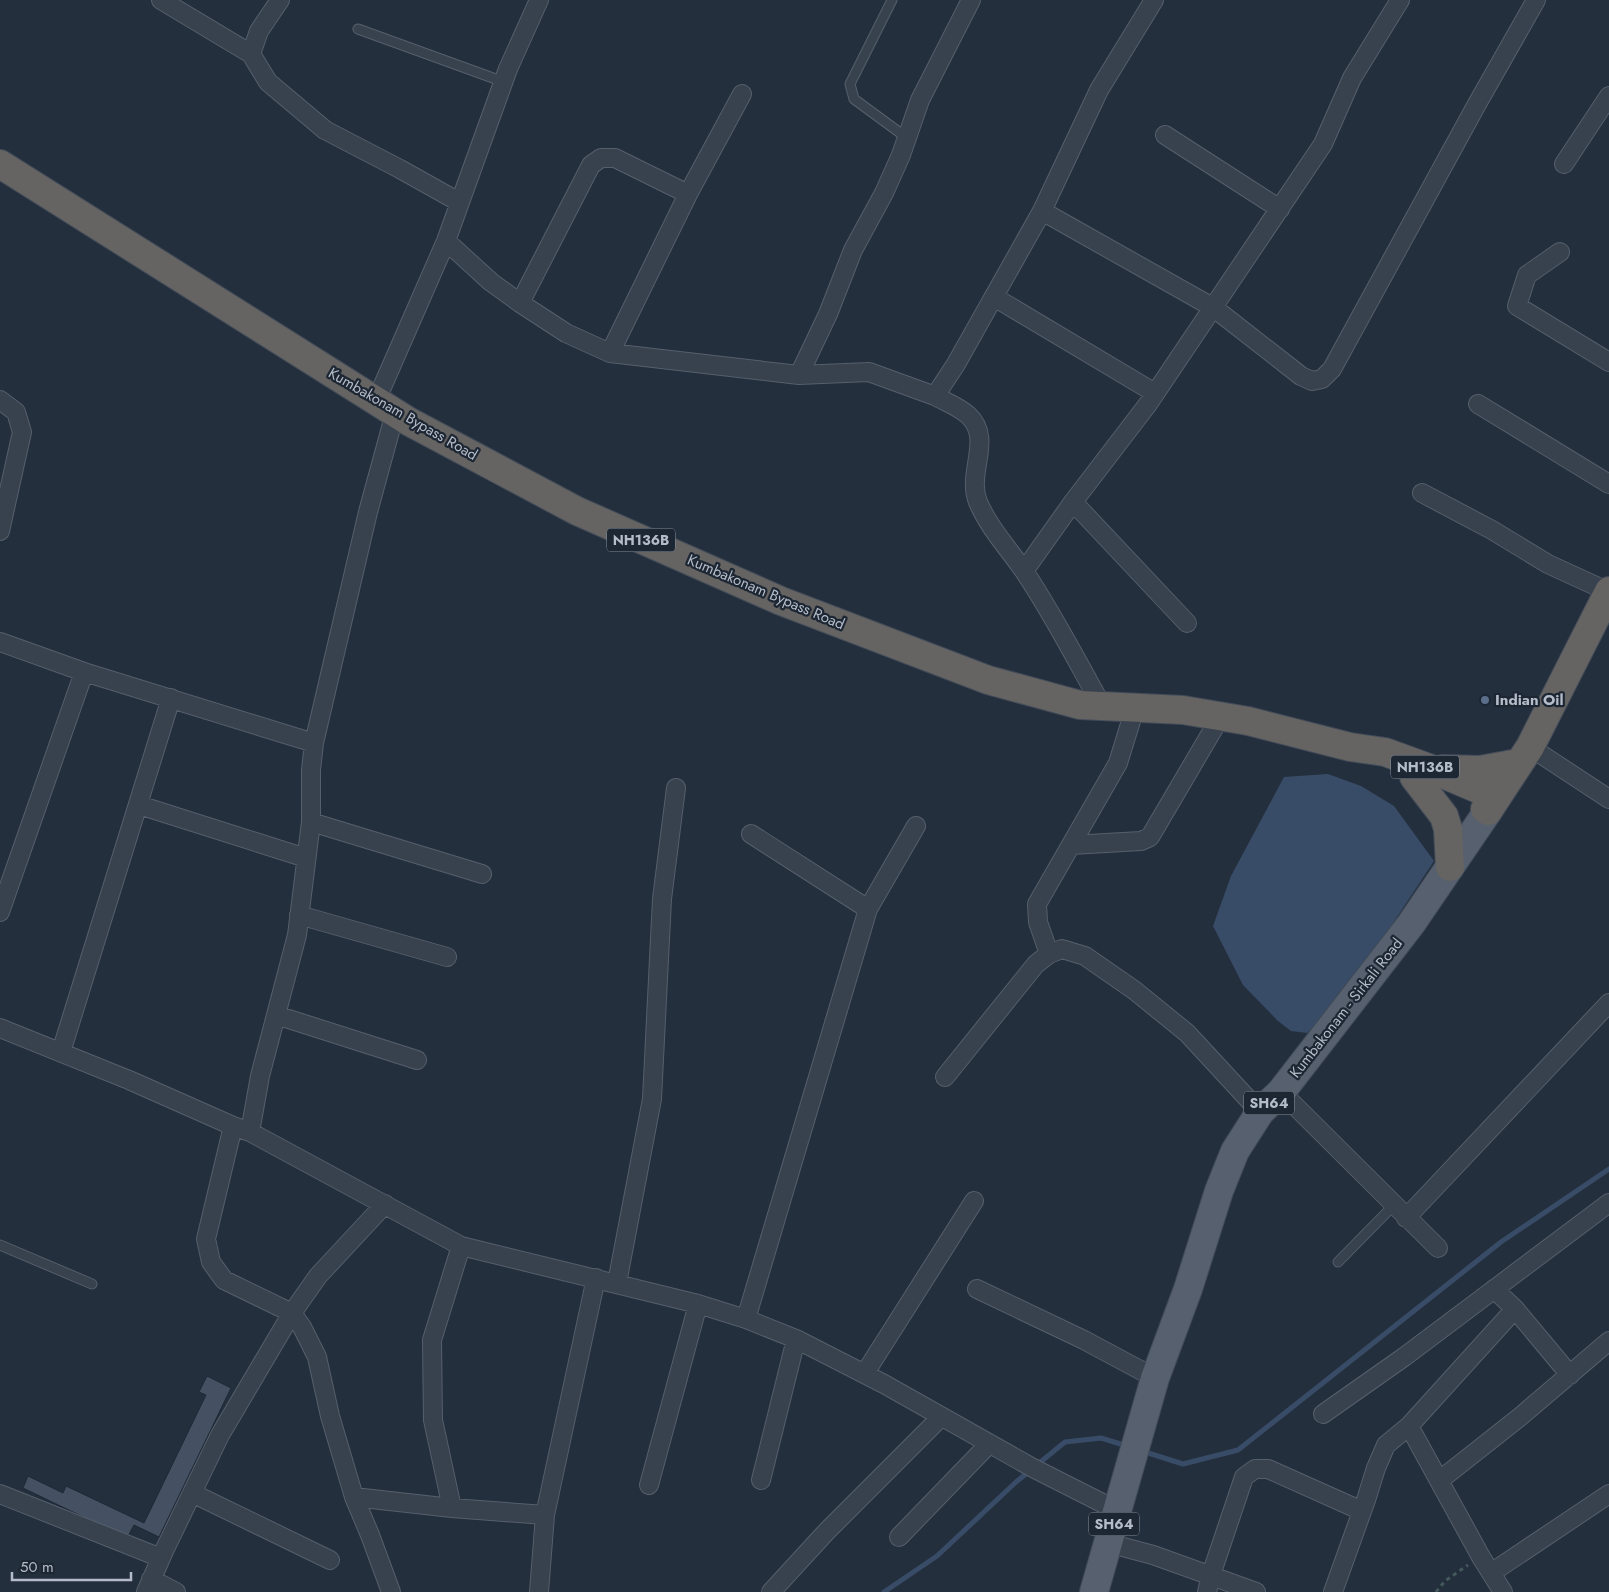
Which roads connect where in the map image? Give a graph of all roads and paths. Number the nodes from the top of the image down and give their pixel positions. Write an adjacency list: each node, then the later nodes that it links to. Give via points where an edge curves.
1 (161, 0): 10 (street)
2 (280, 0): 10 (street, via 259,31)
3 (539, 0): 11 (street)
4 (892, 0): 15 (lane, via 850,84 854,99)
5 (971, 0): 15 (street, via 920,100)
6 (1154, 0): 21 (street, via 1099,90)
7 (1400, 0): 20 (street, via 1352,78 1323,144)
8 (1536, 0): 26 (street, via 1332,369 1322,379 1312,382 1301,376)
9 (358, 29): 11 (lane)
10 (251, 54): 19 (street, via 268,82 325,130)
11 (504, 82): 19 (street)
12 (742, 94): 18 (street)
13 (1609, 96): 17 (street)
14 (1165, 135): 20 (street)
15 (907, 138): 29 (street, via 884,193 853,250)
16 (0, 164): 34 (highway, Kumbakonam Bypass Road / NH136B)
17 (1564, 164)
18 (688, 194): 25 (street, via 615,158 601,158 591,165); 27 (street)
19 (459, 202): 22 (street)
20 (1280, 209): 26 (street)
21 (1042, 211): 24 (street); 26 (street)
22 (446, 241): 25 (street, via 491,282); 34 (street)
23 (1560, 252): 28 (street, via 1527,275 1517,306)
24 (994, 297): 30 (street); 31 (street)
25 (520, 303): 27 (street, via 566,333)
26 (1214, 308): 30 (street)
27 (610, 353): 29 (street)
28 (1609, 362)
29 (799, 375): 31 (street, via 869,372)
30 (1155, 393): 37 (street)
31 (935, 396): 39 (street, via 966,414 978,429 981,440 974,473 977,499 986,521)
32 (0, 400): 38 (street, via 16,412 22,432)
33 (1478, 404): 35 (street)
34 (386, 407): 45 (highway, Kumbakonam Bypass Road / NH136B, via 577,511 781,601 988,680 1080,705); 48 (street, via 368,512)
35 (1609, 484)
36 (1422, 493): 40 (street, via 1548,564)
37 (1074, 502): 39 (street); 41 (street)
38 (0, 531)
39 (1024, 571): 45 (street)
40 (1609, 591): 49 (highway, Kumbakonam - Sirkali Road)
41 (1187, 623)
42 (0, 642): 43 (street)
43 (84, 672): 44 (street); 63 (street)
44 (171, 698): 48 (street); 54 (street)
45 (1102, 706): 46 (highway, Kumbakonam Bypass Road / NH136B)
46 (1135, 708): 47 (highway, Kumbakonam Bypass Road / NH136B, via 1183,710); 58 (street, via 1118,763)
47 (1220, 716): 50 (highway, Kumbakonam Bypass Road / NH136B, via 1350,748 1385,752); 58 (street, via 1150,837 1141,841)
48 (314, 743): 55 (street)
49 (1524, 755): 50 (highway, via 1480,770); 52 (street); 53 (highway, Kumbakonam - Sirkali Road)
50 (1422, 773): 53 (highway, Kumbakonam Bypass Road / NH136B); 60 (highway, via 1448,829)
51 (676, 788): 87 (street, via 662,899 652,1099)
52 (1609, 800)
53 (1492, 804): 60 (main road, Kumbakonam - Sirkali Road / SH64)
54 (139, 805): 59 (street); 70 (street)
55 (310, 822): 59 (street); 61 (street)
56 (916, 826): 62 (street)
57 (752, 834): 62 (street)
58 (1072, 845): 65 (street, via 1037,904 1038,922)
59 (306, 858): 64 (street)
60 (1450, 867): 73 (main road, Kumbakonam - Sirkali Road / SH64, via 1411,924)
61 (482, 874)
62 (868, 909): 94 (street)
63 (0, 912)
64 (299, 915): 66 (street); 68 (street, via 297,935)
65 (1049, 954): 72 (street, via 1036,964); 74 (street, via 1062,949 1085,956 1134,990 1187,1033)
66 (447, 957)
67 (1609, 1003): 81 (street)
68 (276, 1015): 71 (street); 76 (street)
69 (0, 1028): 70 (street)
70 (62, 1052): 75 (street)
71 (417, 1060)
72 (945, 1077)
73 (1281, 1092): 74 (main road, Kumbakonam - Sirkali Road / SH64); 80 (street)
74 (1260, 1112): 99 (main road, Kumbakonam - Sirkali Road / SH64, via 1235,1151 1219,1191)
75 (233, 1126): 76 (street); 93 (street, via 206,1239 211,1262 224,1280)
76 (250, 1132): 79 (street)
77 (974, 1200): 97 (street)
78 (1609, 1203): 90 (street)
79 (385, 1204): 83 (street); 93 (street, via 318,1276)
80 (1394, 1205): 81 (street); 85 (lane)
81 (1406, 1218): 84 (street)
82 (0, 1244): 88 (lane)
83 (461, 1246): 86 (street); 111 (street, via 432,1340 433,1420)
84 (1438, 1248)
85 (1338, 1262)
86 (596, 1278): 87 (street); 114 (street)
87 (616, 1283): 91 (street)
88 (92, 1284)
89 (978, 1289): 99 (street)
90 (1494, 1290): 92 (street); 100 (street)
91 (698, 1304): 94 (street); 106 (street)
92 (1515, 1310): 98 (street); 102 (street)
93 (292, 1313): 107 (street, via 220,1435); 110 (street, via 317,1357 330,1416)
94 (746, 1320): 95 (street)
95 (796, 1339): 97 (street); 104 (street)
96 (1609, 1341): 98 (street)
97 (865, 1374): 101 (street)
98 (1570, 1376): 105 (street)
99 (1155, 1378): 112 (main road, Kumbakonam - Sirkali Road / SH64)
100 (1323, 1414)
101 (941, 1417): 103 (street); 126 (street)
102 (1409, 1426): 105 (street); 113 (street, via 1386,1445)
103 (989, 1444): 112 (street); 115 (street)
104 (761, 1480)
105 (1440, 1480): 117 (street)
106 (649, 1485)
107 (192, 1492): 118 (street); 119 (street)
108 (0, 1494): 118 (street)
109 (1609, 1494): 120 (street)
110 (354, 1497): 111 (street); 124 (street)
111 (452, 1508): 114 (street)
112 (1118, 1511): 116 (main road, Kumbakonam - Sirkali Road / SH64)
113 (1362, 1511): 121 (street, via 1268,1469 1255,1469 1244,1477); 129 (street)
114 (545, 1515): 125 (street)
115 (899, 1537)
116 (1108, 1543): 121 (street, via 1153,1555); 127 (main road, Kumbakonam - Sirkali Road / SH64)
117 (1481, 1557): 120 (street); 130 (path, via 1445,1581)
118 (161, 1558): 122 (street)
119 (330, 1560)
120 (1491, 1573): 131 (street)
121 (1209, 1583): 128 (street)
122 (148, 1586): 123 (street)
123 (176, 1592)
124 (391, 1592)
125 (539, 1592)
126 (771, 1592)
127 (1094, 1592)
128 (1256, 1592)
129 (1333, 1592)
130 (1436, 1592)
131 (1503, 1592)

